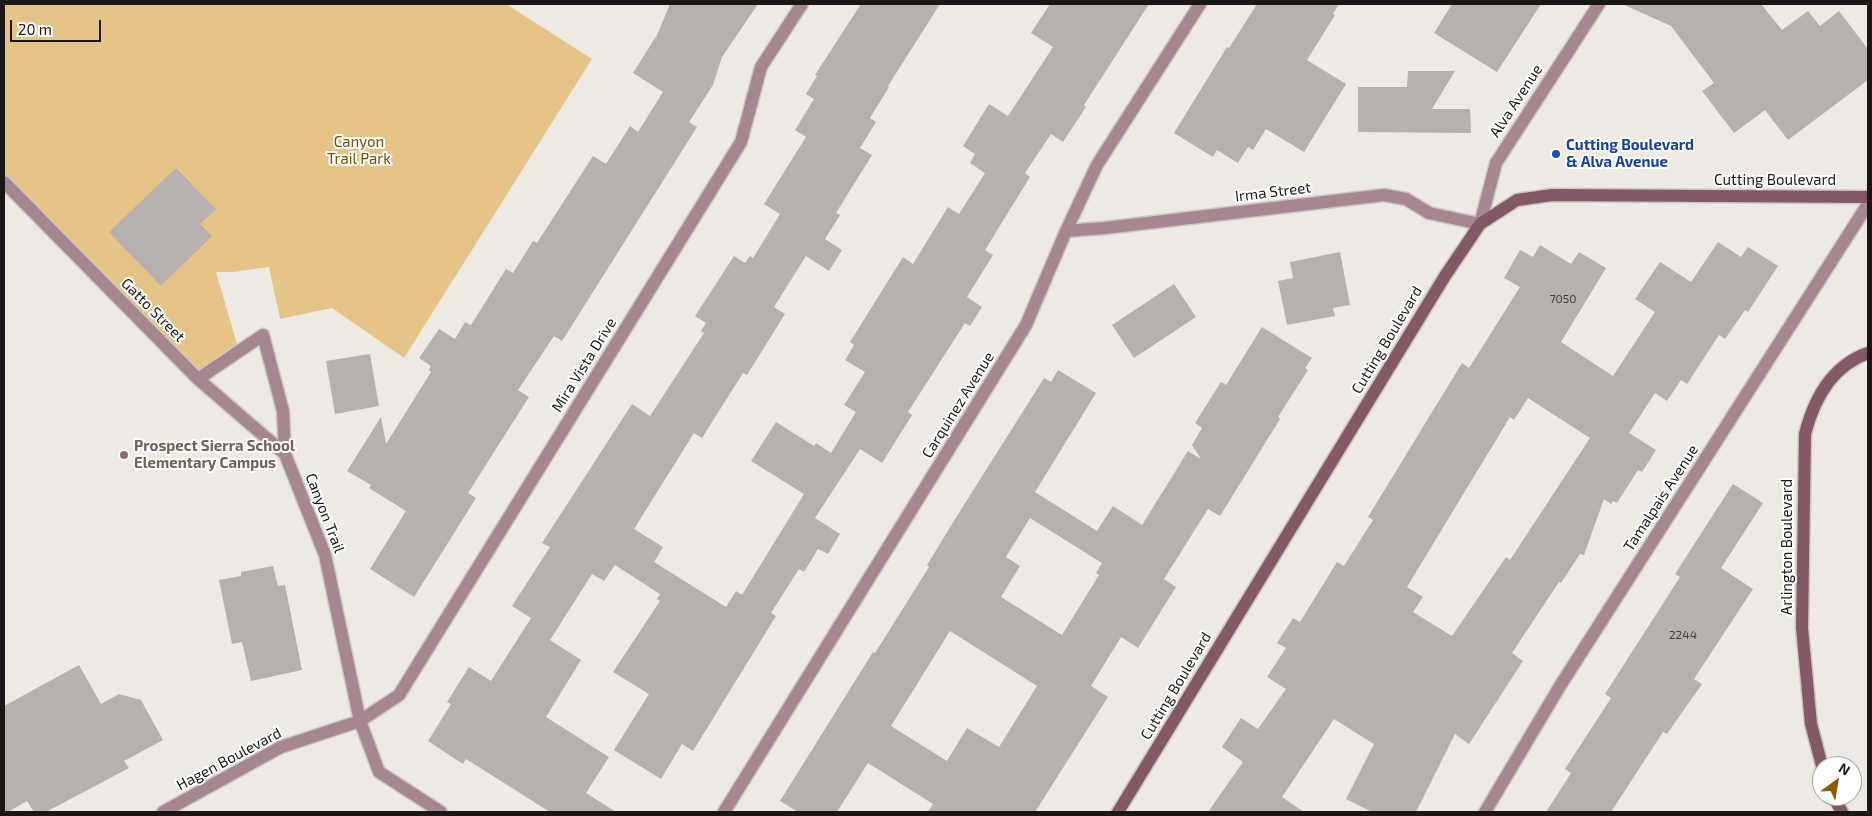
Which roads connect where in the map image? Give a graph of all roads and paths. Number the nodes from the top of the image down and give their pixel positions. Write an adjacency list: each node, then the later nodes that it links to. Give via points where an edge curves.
1 (802, 4): 12 (street, Mira Vista Drive, via 761,66 741,142 399,695)
2 (1200, 4): 8 (street, Carquinez Avenue, via 1097,165)
3 (1598, 4): 7 (street, Alva Avenue, via 1496,163)
4 (4, 182): 10 (street, Gatto Street)
5 (1868, 197): 7 (street, Cutting Boulevard, via 1552,195 1517,200)
6 (1868, 204): 18 (street, Tamalpais Avenue, via 1560,686)
7 (1480, 224): 8 (street, Irma Street, via 1429,213 1406,199 1384,195); 17 (street, Cutting Boulevard)
8 (1066, 231): 16 (street, Carquinez Avenue, via 1026,326)
9 (1868, 353): 13 (street, Arlington Boulevard, via 1839,369 1822,390 1805,434 1802,628 1811,724)
10 (198, 379): 11 (street, Gatto Street); 11 (street, Canyon Trail, via 263,335 283,411)
11 (285, 454): 12 (street, Canyon Trail, via 325,555)
12 (360, 721): 14 (street, Hagen Boulevard, via 281,747); 15 (street, via 379,772)
13 (1819, 756)
14 (163, 812)
15 (441, 812)
16 (724, 812)
17 (1118, 812)
18 (1485, 812)

